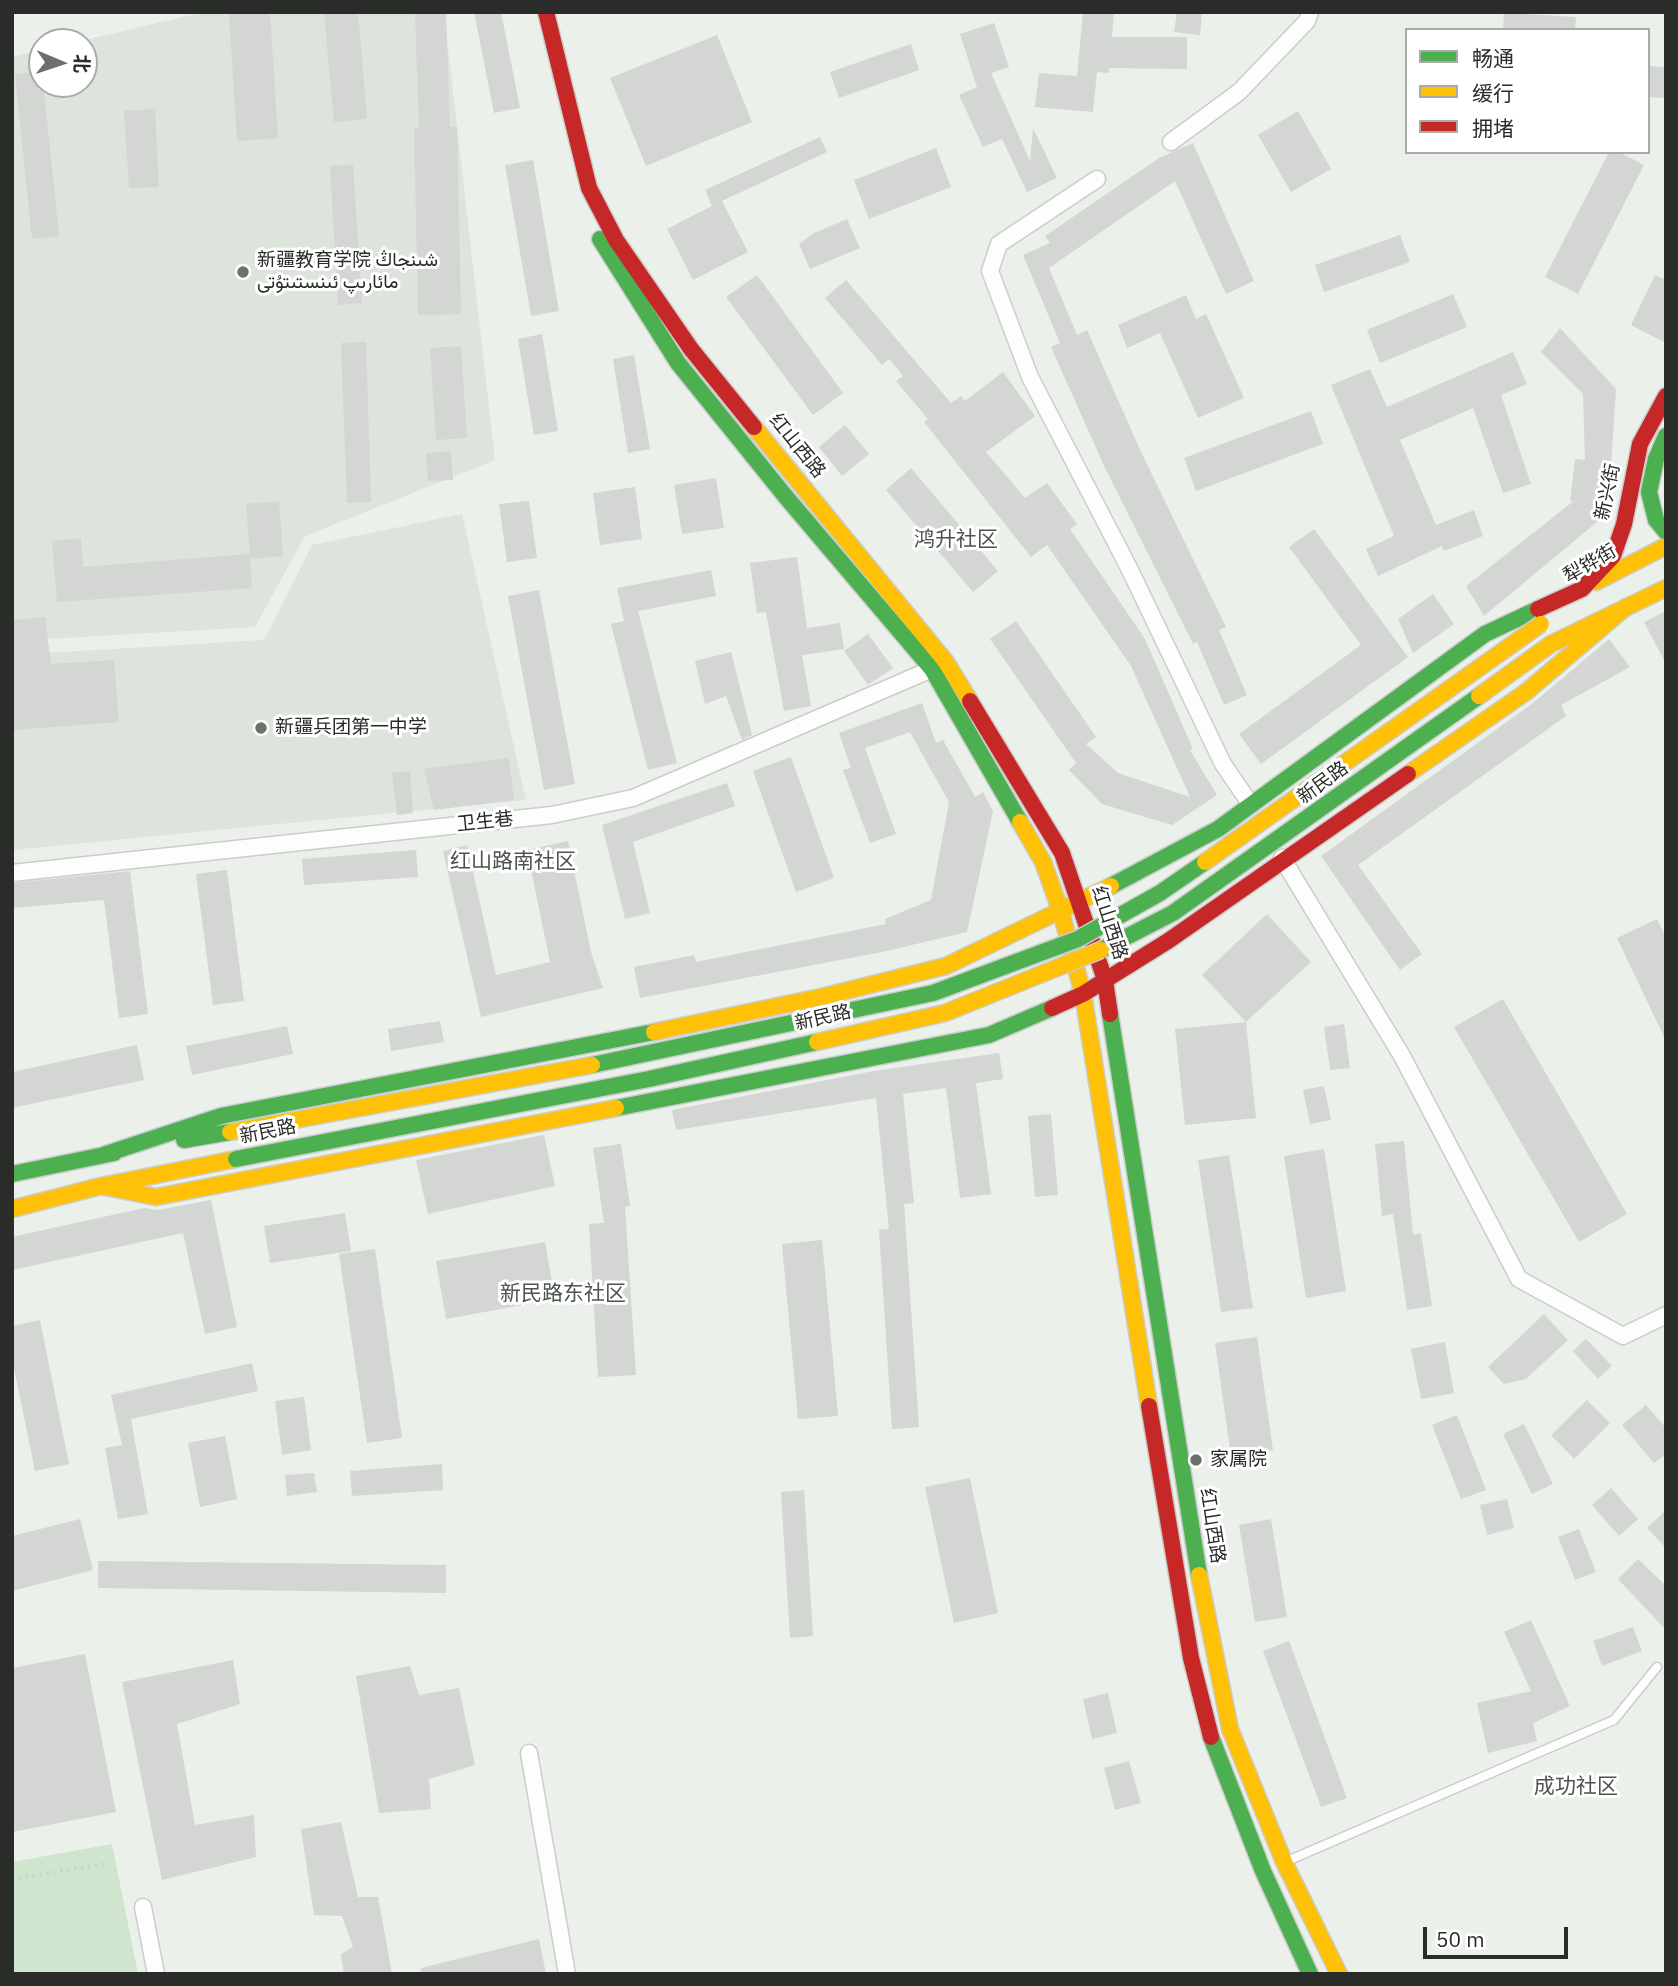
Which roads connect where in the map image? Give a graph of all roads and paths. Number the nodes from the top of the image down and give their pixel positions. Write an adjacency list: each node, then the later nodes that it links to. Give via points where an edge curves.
1 (536, 12): 14 (main road, via 580,193 627,287 687,373 786,497)
2 (546, 12): 18 (main road, 红山西路, via 589,188 615,240 691,349 946,662 1062,853)
3 (1310, 12): 4 (street, via 1307,21 1239,92)
4 (1171, 142)
5 (1097, 179): 15 (street, via 999,244 990,271 1030,377 1223,764)
6 (1666, 396): 11 (main road, 新兴街, via 1640,444 1613,556)
7 (1666, 436): 8 (main road, 新兴街, via 1649,492 1656,520)
8 (1666, 531)
9 (1666, 546): 11 (main road, 犁铧街)
10 (1666, 588): 12 (main road)
11 (1582, 589): 13 (main road, 犁铧街); 15 (main road, via 1485,634)
12 (1626, 607): 16 (main road, via 1526,692); 24 (main road, 新民路, bridge, via 1551,645 1173,913 1061,967 945,1013 649,1079)
13 (1541, 624): 22 (main road, 新民路, bridge, via 1160,893 1078,939 933,993 666,1052)
14 (932, 669): 17 (street, 卫生巷, via 633,798 552,815); 19 (main road, via 1043,862)
15 (1251, 805): 18 (main road, via 1218,829)
16 (1282, 859): 20 (main road); 26 (street, via 1402,1056 1519,1279 1623,1336)
17 (12, 873)
18 (1081, 902): 19 (main road); 20 (main road, 红山西路)
19 (1061, 912): 21 (main road); 22 (main road, via 946,966 821,998 221,1116)
20 (1105, 980): 21 (main road); 29 (main road, 红山西路, via 1208,1631 1230,1729)
21 (1083, 993): 24 (main road, via 989,1035 156,1197); 31 (main road, via 1191,1658 1208,1729)
22 (103, 1156): 23 (main road, 新民路)
23 (12, 1174)
24 (102, 1186): 25 (main road, 新民路)
25 (12, 1209)
26 (1666, 1315)
27 (1657, 1667): 29 (lane, via 1614,1720)
28 (529, 1753): 35 (street)
29 (1284, 1862): 31 (lane); 37 (main road, 红山西路)
30 (104, 1864): 32 (path)
31 (1263, 1871): 36 (main road)
32 (12, 1879)
33 (143, 1907): 34 (street)
34 (156, 1974)
35 (567, 1974)
36 (1310, 1974)
37 (1339, 1974)

